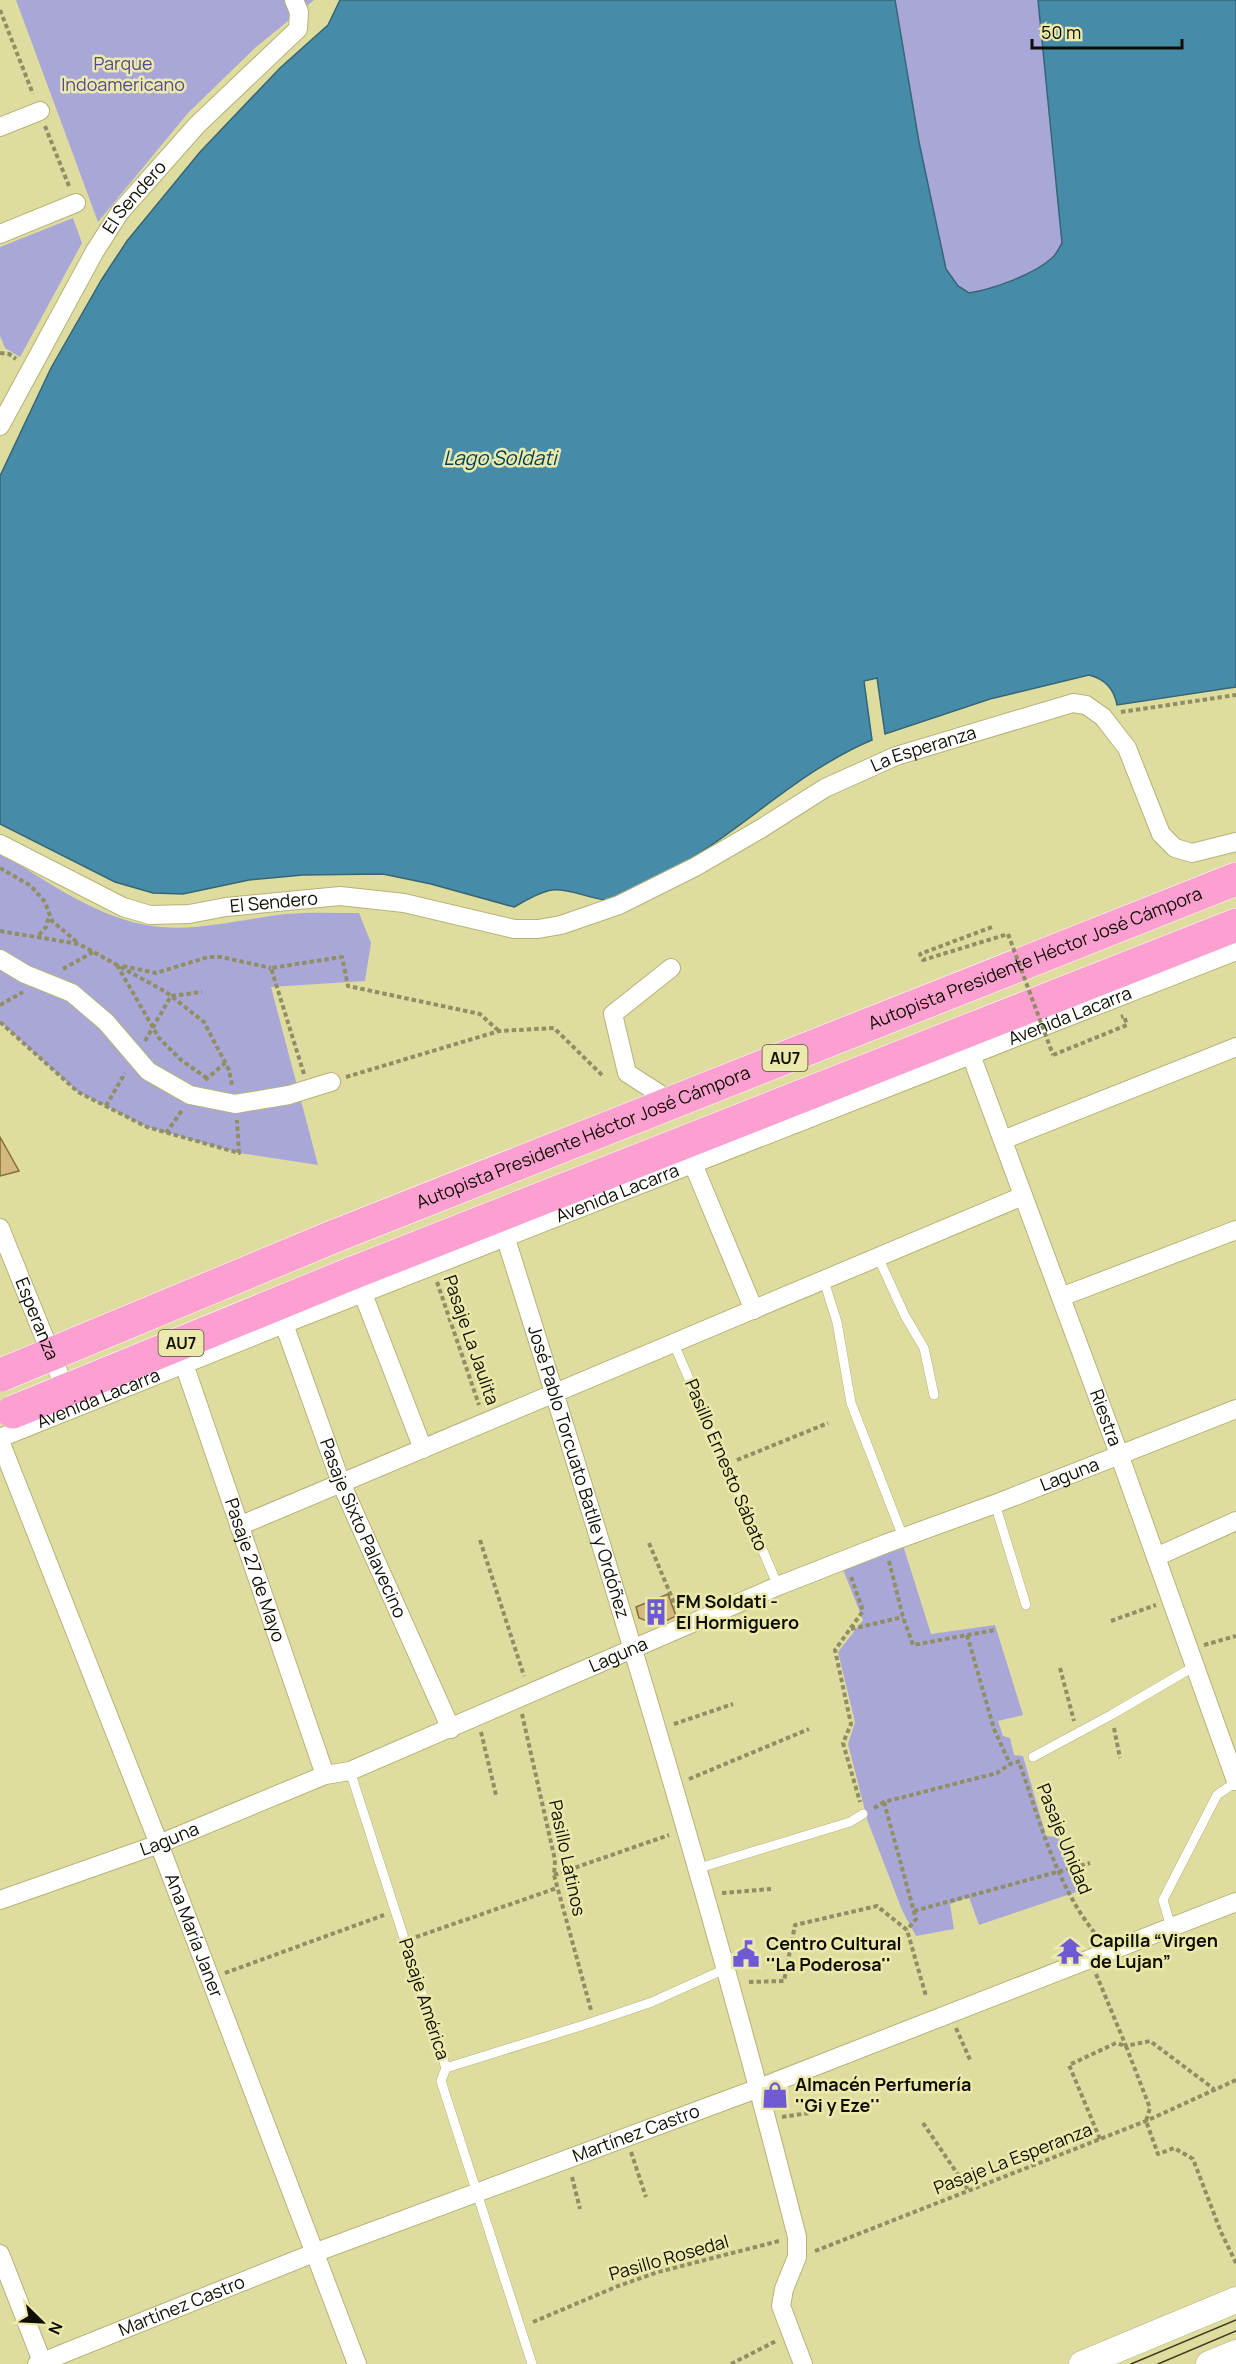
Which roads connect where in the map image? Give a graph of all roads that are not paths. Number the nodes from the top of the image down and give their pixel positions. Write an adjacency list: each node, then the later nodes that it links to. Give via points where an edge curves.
1 (294, 0): 6 (street, El Sendero, via 299,12 298,29 197,125 120,212)
2 (40, 111): 3 (street)
3 (0, 128)
4 (76, 203): 5 (street)
5 (0, 234)
6 (0, 426)
7 (1236, 842): 10 (street, La Esperanza, via 1192,853 1175,848 1161,834 1127,748 1104,717 1086,705 1073,703 896,756 825,788 694,867 619,904)
8 (0, 844): 10 (street, El Sendero, via 106,899 150,915 340,896 405,903 514,930)
9 (1236, 879): 18 (highway, Autopista Presidente Héctor José Cámpora / AU7)
10 (561, 925)
11 (1236, 925): 27 (highway, AU7)
12 (1236, 951): 16 (street, Avenida Lacarra)
13 (0, 959): 17 (street, via 72,993 106,1022 148,1071 190,1095 234,1099 308,1090)
14 (671, 968): 18 (street, via 613,1014 627,1073)
15 (1236, 1047): 19 (street)
16 (971, 1055): 19 (street, Riestra); 20 (street, Avenida Lacarra)
17 (331, 1082)
18 (672, 1102): 33 (highway, Autopista Presidente Héctor José Cámpora / AU7, bridge, via 335,1236)
19 (1003, 1140): 21 (street, Riestra)
20 (693, 1164): 24 (street, Avenida Lacarra); 29 (street)
21 (1023, 1196): 25 (street); 28 (street, Riestra)
22 (0, 1228): 36 (street, Esperanza)
23 (1236, 1230): 28 (street)
24 (506, 1239): 27 (street, Avenida Lacarra, via 432,1267); 34 (street, José Pablo Torcuato Batlle y Ordóñez)
25 (879, 1257): 26 (street); 35 (lane, via 924,1348)
26 (824, 1281): 29 (street); 46 (lane, via 837,1322 851,1404)
27 (356, 1284): 30 (street, Avenida Lacarra); 38 (highway, AU7, bridge); 40 (street)
28 (1061, 1297): 41 (street, Riestra)
29 (754, 1310): 31 (street)
30 (284, 1324): 32 (street, Avenida Lacarra); 42 (street, Pasaje Sixto Palavecino)
31 (674, 1344): 34 (street); 48 (lane, Pasillo Ernesto Sábato)
32 (184, 1364): 36 (street, Avenida Lacarra); 45 (street, Pasaje 27 de Mayo)
33 (0, 1376)
34 (554, 1394): 40 (street); 50 (street, José Pablo Torcuato Batlle y Ordóñez)
35 (934, 1395)
36 (73, 1409): 39 (street, Avenida Lacarra)
37 (1236, 1409): 41 (street, Laguna)
38 (0, 1417)
39 (0, 1440): 58 (street, Ana María Janer)
40 (423, 1449): 42 (street)
41 (1119, 1454): 43 (street, Laguna); 47 (street, Riestra)
42 (341, 1483): 45 (street); 52 (street, Pasaje Sixto Palavecino)
43 (995, 1504): 46 (street, Laguna); 49 (lane)
44 (1236, 1521): 47 (street)
45 (239, 1526): 55 (street, Pasaje 27 de Mayo)
46 (903, 1537): 48 (street, Laguna)
47 (1156, 1557): 51 (street, Riestra)
48 (778, 1586): 50 (street, Laguna)
49 (1026, 1605)
50 (633, 1650): 52 (street, Laguna); 59 (street, José Pablo Torcuato Batlle y Ordóñez)
51 (1192, 1658): 53 (lane, via 1111,1715); 56 (street, Riestra)
52 (451, 1729): 54 (street, Laguna)
53 (1033, 1757)
54 (350, 1771): 55 (street, Laguna); 64 (lane, Pasaje América)
55 (325, 1775): 58 (street, Laguna)
56 (1236, 1781): 62 (lane, via 1217,1794 1163,1900)
57 (863, 1814): 59 (lane, via 850,1822)
58 (159, 1844): 60 (street, Laguna); 67 (street, Ana María Janer)
59 (696, 1869): 63 (street, José Pablo Torcuato Batlle y Ordóñez)
60 (0, 1900)
61 (1236, 1902): 62 (street, Martínez Castro)
62 (1171, 1928): 65 (street, Martínez Castro)
63 (725, 1968): 64 (lane, via 652,2002); 65 (street, José Pablo Torcuato Batlle y Ordóñez)
64 (446, 2068): 66 (lane, Pasaje América, via 441,2081)
65 (759, 2088): 66 (street, Martínez Castro); 74 (street, José Pablo Torcuato Batlle y Ordóñez, via 797,2237 797,2257 781,2306)
66 (478, 2192): 67 (street, Martínez Castro); 73 (lane, Pasaje América)
67 (314, 2253): 71 (street, Martínez Castro); 72 (street, Ana María Janer)
68 (0, 2254): 71 (street)
69 (1236, 2300): 75 (main road)
70 (1236, 2353): 76 (main road)
71 (41, 2363)
72 (357, 2364)
73 (532, 2364)
74 (803, 2364)
75 (1082, 2364)
76 (1209, 2364)

